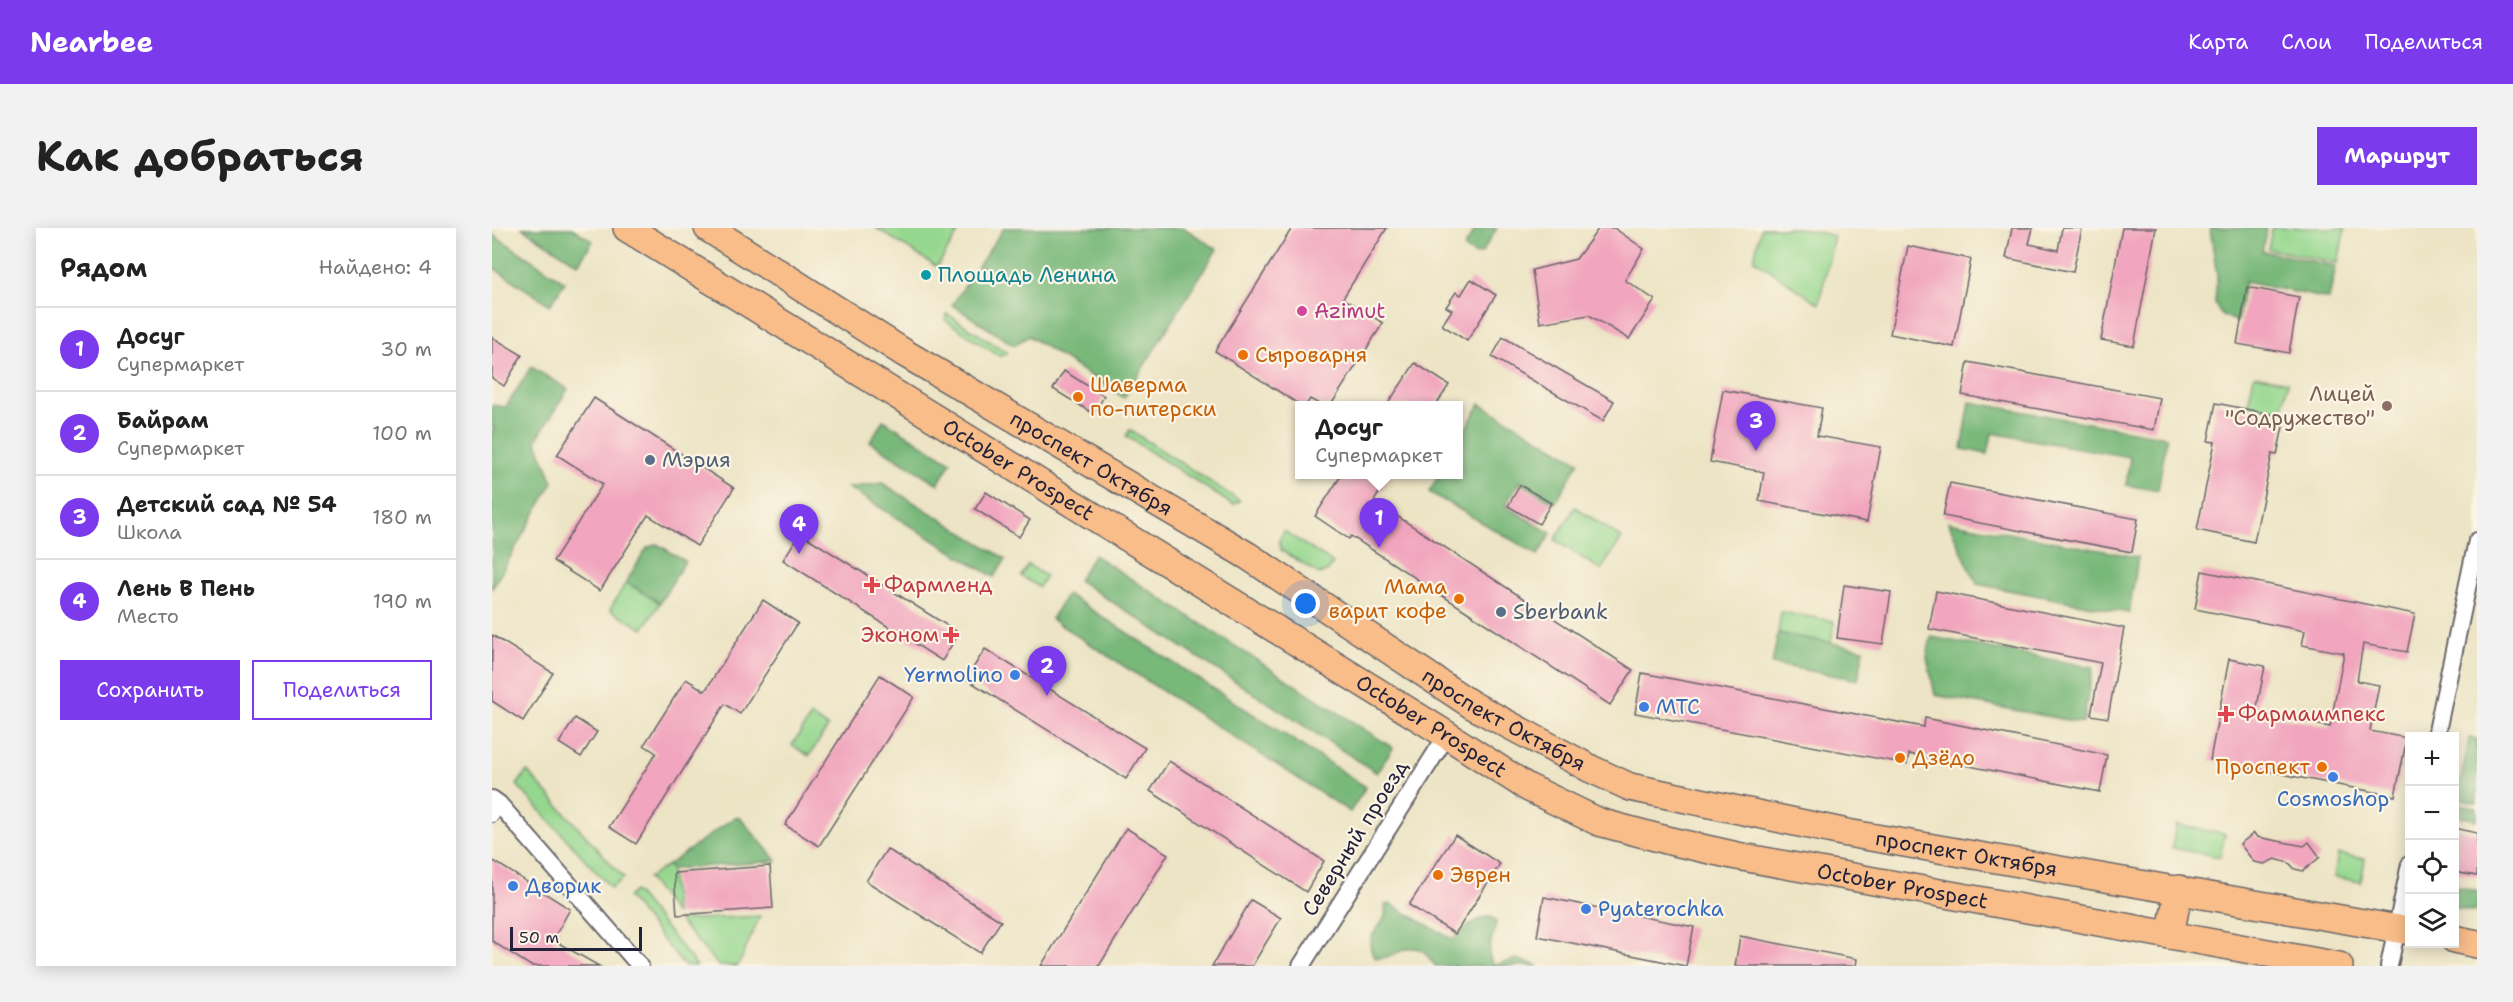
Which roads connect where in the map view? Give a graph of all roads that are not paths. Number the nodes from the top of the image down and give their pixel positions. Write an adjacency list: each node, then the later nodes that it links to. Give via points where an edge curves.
1 (627, 228): 5 (main road, October Prospect)
2 (708, 228): 7 (main road, проспект Октября, via 906,354 1248,556 1472,705 1630,787 1846,832)
3 (2477, 541): 4 (street)
4 (2437, 732)
5 (1447, 735): 10 (main road, October Prospect, via 1527,787 1599,822 1737,856); 14 (street, Северный проезд)
6 (494, 806): 13 (street)
7 (2179, 889): 9 (main road, проспект Октября); 10 (main road)
8 (2406, 894): 9 (street)
9 (2403, 929): 16 (street)
10 (2170, 935): 15 (main road, October Prospect)
11 (2459, 940): 12 (main road)
12 (2477, 944)
13 (640, 966)
14 (1301, 966)
15 (2339, 966)
16 (2389, 966)

